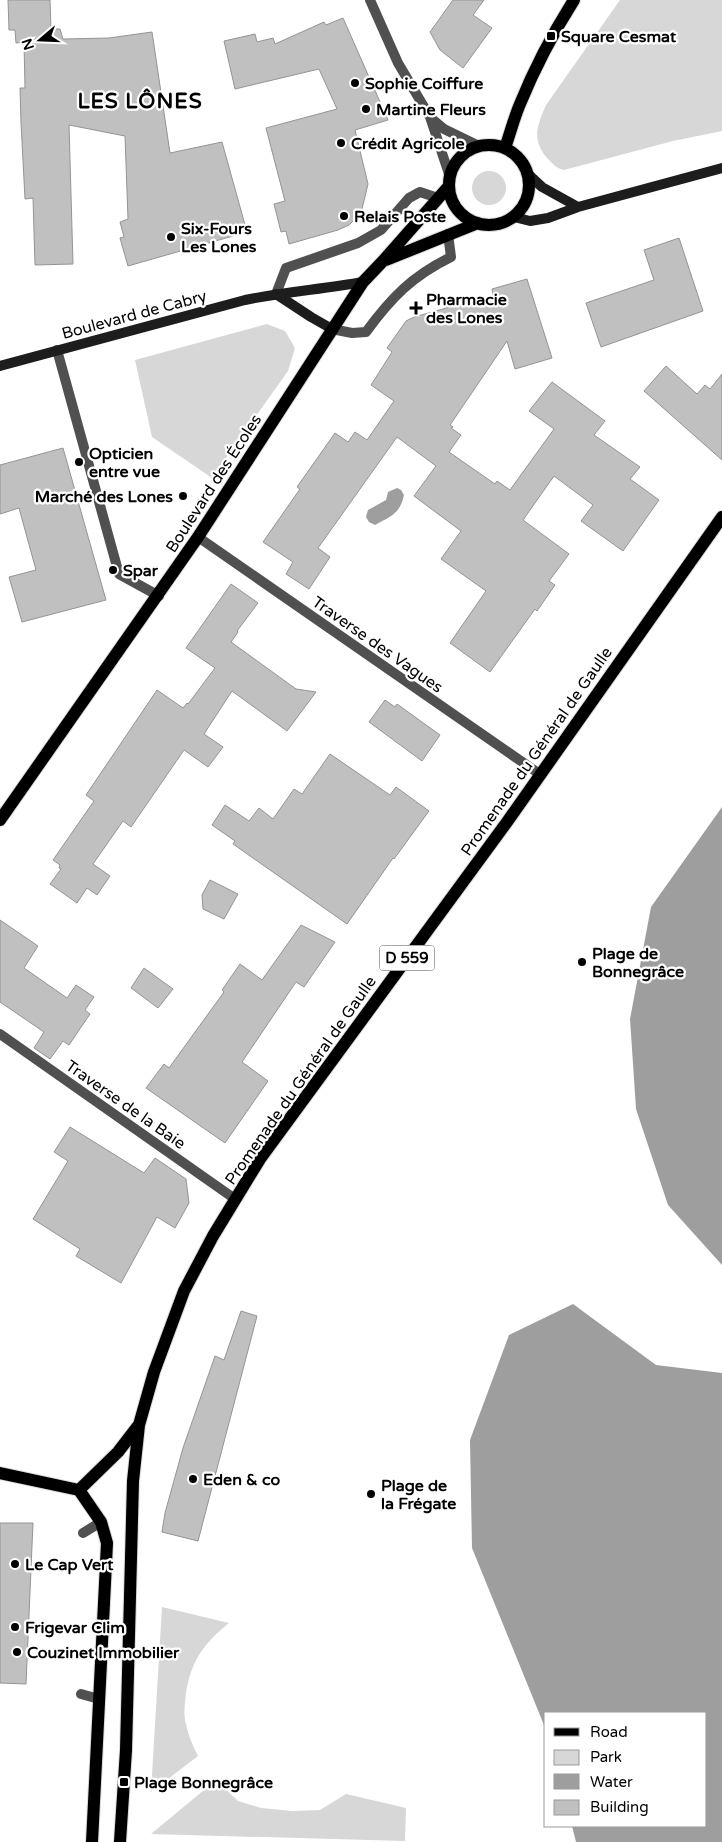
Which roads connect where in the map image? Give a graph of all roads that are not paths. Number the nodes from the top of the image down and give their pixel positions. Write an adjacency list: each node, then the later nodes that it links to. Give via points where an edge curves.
1 (370, 0): 3 (street, via 398,63)
2 (574, 0): 5 (main road, via 551,36 530,81)
3 (430, 117): 4 (street, via 444,129); 8 (street)
4 (479, 146): 5 (main road); 8 (main road, via 460,158)
5 (505, 148): 7 (main road, via 523,163)
6 (722, 168): 10 (street)
7 (528, 174): 10 (street, via 542,187); 11 (main road, via 527,197)
8 (450, 181): 9 (main road, Boulevard des Écoles); 12 (main road, via 451,198 457,209)
9 (438, 198): 14 (main road, Boulevard des Écoles); 16 (street, via 420,192 409,198 381,230 358,243 286,268)
10 (578, 207): 11 (street, via 530,221)
11 (514, 217): 12 (main road, via 503,223)
12 (478, 224): 13 (main road, Boulevard des Écoles)
13 (448, 234): 14 (main road, Boulevard des Écoles); 17 (street, via 451,257 408,283 381,310 366,332)
14 (384, 261): 15 (main road, Boulevard des Écoles)
15 (363, 282): 16 (street, Boulevard de Cabry); 17 (main road, Boulevard des Écoles)
16 (276, 294): 17 (street); 18 (street, Boulevard de Cabry)
17 (332, 329): 21 (main road, Boulevard des Écoles)
18 (57, 350): 19 (street, Boulevard de Cabry); 22 (street, via 119,574)
19 (0, 366)
20 (722, 517): 23 (main road, Promenade du Général de Gaulle / D 559)
21 (198, 537): 22 (main road, Boulevard des Écoles); 23 (street, Traverse des Vagues)
22 (159, 596): 24 (main road, Boulevard des Écoles)
23 (541, 775): 26 (main road, Promenade du Général de Gaulle / D 559, via 266,1150)
24 (0, 820)
25 (0, 1034): 26 (street, Traverse de la Baie)
26 (235, 1199): 27 (main road, Promenade du Général de Gaulle / D 559, via 184,1291 154,1372)
27 (139, 1425): 29 (main road, via 118,1452); 34 (main road, Promenade du Général de Gaulle / D 559, via 133,1481 126,1750)
28 (0, 1473): 29 (main road)
29 (79, 1490): 30 (main road)
30 (101, 1522): 31 (street); 33 (main road, via 107,1543)
31 (83, 1533)
32 (82, 1694): 33 (street)
33 (99, 1699): 35 (main road)
34 (120, 1839)
35 (92, 1840)

